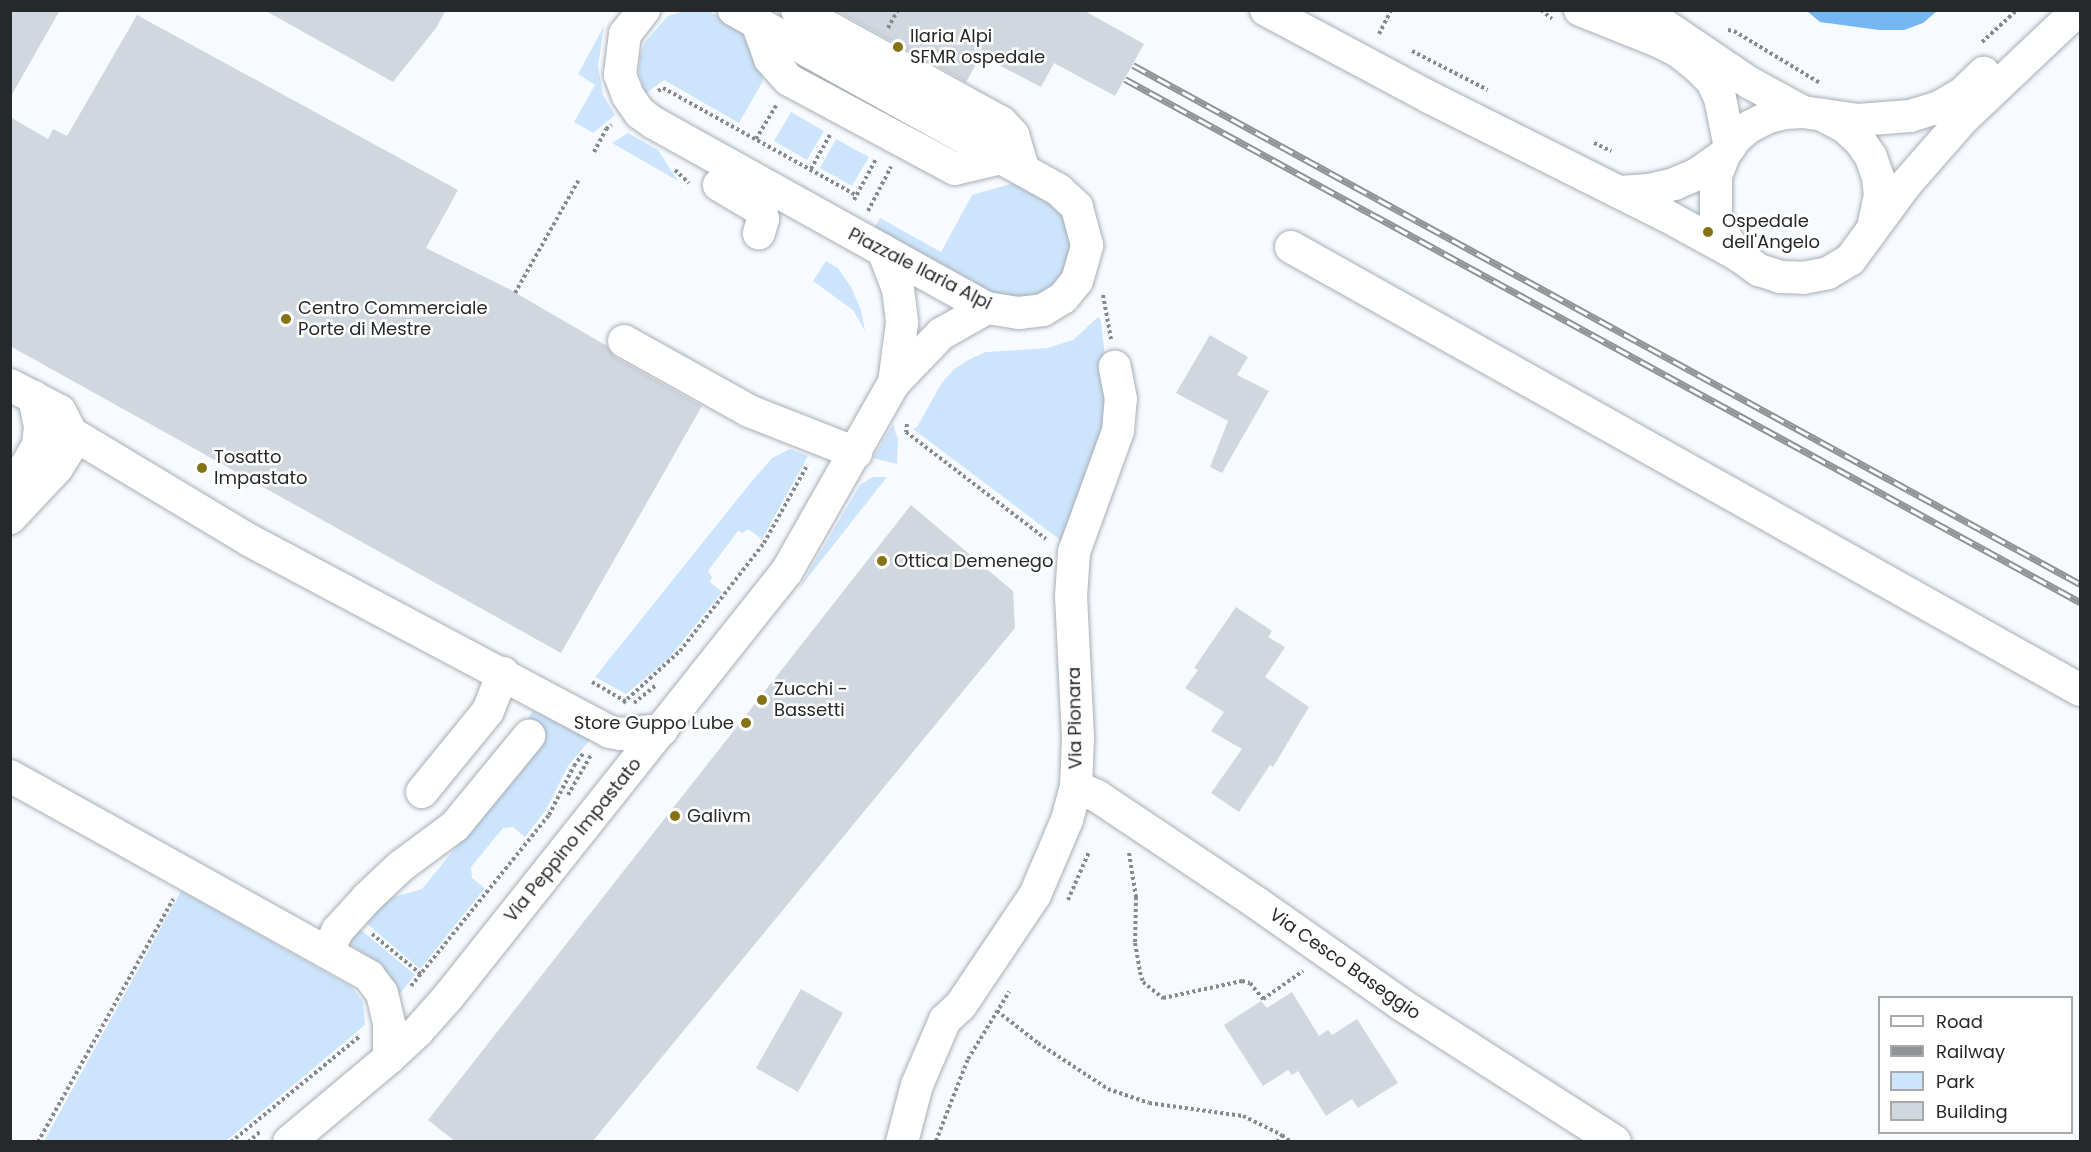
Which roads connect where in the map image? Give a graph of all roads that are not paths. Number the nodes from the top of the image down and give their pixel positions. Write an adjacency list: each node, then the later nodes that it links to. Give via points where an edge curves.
1 (797, 10): 13 (street, via 1001,122 1013,135)
2 (1266, 10): 14 (street)
3 (1580, 10): 12 (street, via 1658,41 1698,67 1712,81 1720,98)
4 (1642, 10): 10 (street, via 1750,83)
5 (1667, 10): 10 (street)
6 (2049, 10): 10 (street, via 1963,93 1939,107 1879,120)
7 (2078, 10): 16 (street, via 1962,120 1906,184)
8 (640, 12): 11 (street, Piazzale Ilaria Alpi, via 625,34 620,75 640,113)
9 (746, 17): 13 (street, Piazzale Ilaria Alpi)
10 (1818, 107): 12 (street, via 1769,117 1749,127); 16 (street, via 1860,141 1871,157 1880,195)
11 (674, 135): 15 (street, Piazzale Ilaria Alpi); 15 (street, via 689,166 761,210 765,237)
12 (1727, 151): 14 (street, via 1697,174 1674,184); 19 (street, via 1716,176 1716,216)
13 (1013, 164): 20 (street, Piazzale Ilaria Alpi, via 1059,190 1077,207 1087,245 1084,262 1077,281 1063,298 1043,310 1019,313)
14 (1620, 192): 19 (street)
15 (797, 204): 18 (street, Piazzale Ilaria Alpi)
16 (1868, 239): 19 (street, via 1850,260 1828,273 1803,278 1780,277 1759,270)
17 (1291, 247): 30 (street)
18 (883, 250): 20 (street, Piazzale Ilaria Alpi); 23 (street, Via Peppino Impastato, via 898,289 903,322)
19 (1738, 255)
20 (987, 308): 23 (street, Via Peppino Impastato, via 942,334)
21 (624, 341): 26 (street, via 749,411)
22 (1115, 367): 34 (street, Via Pionara, via 1121,399 1118,430 1074,552 1071,597 1078,738)
23 (894, 383): 26 (street, Via Peppino Impastato)
24 (22, 391): 25 (street, via 60,411); 27 (street, via 40,426 38,445 26,466)
25 (71, 433): 28 (street, via 67,452); 29 (street, via 249,540)
26 (855, 453): 31 (street, Via Peppino Impastato, via 787,571)
27 (10, 482)
28 (12, 531)
29 (503, 673): 31 (street, via 610,732); 35 (street, via 488,711)
30 (2080, 690)
31 (662, 730): 37 (street, Via Peppino Impastato, via 449,996)
32 (529, 736): 36 (street, via 455,826 401,866 350,916)
33 (10, 776): 36 (street)
34 (1076, 788): 39 (street, Via Pionara, via 1035,895 961,1005 945,1020 917,1085); 40 (street, Via Cesco Baseggio, via 1097,796 1402,1005)
35 (422, 792)
36 (328, 951): 37 (street, via 369,976 382,993 389,1023)
37 (389, 1058): 38 (street, Via Peppino Impastato)
38 (289, 1142)
39 (902, 1142)
40 (1615, 1142)

